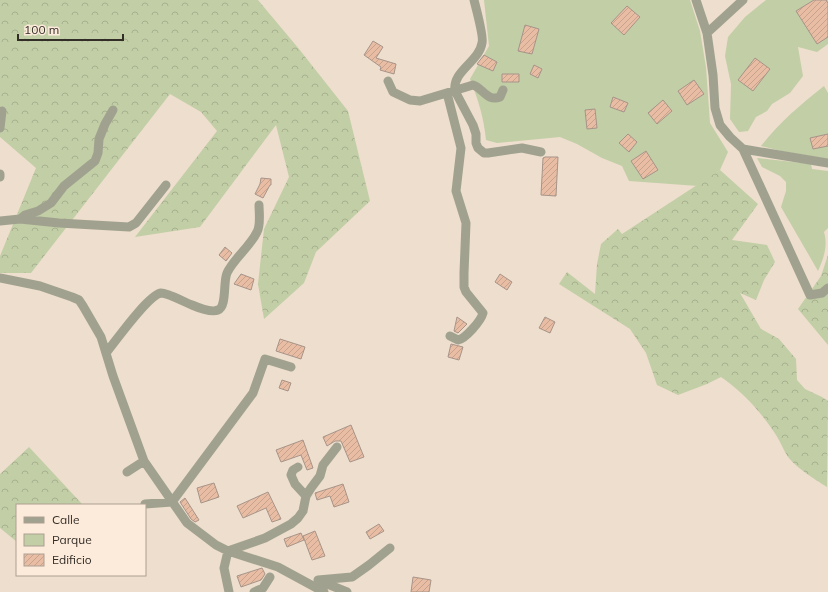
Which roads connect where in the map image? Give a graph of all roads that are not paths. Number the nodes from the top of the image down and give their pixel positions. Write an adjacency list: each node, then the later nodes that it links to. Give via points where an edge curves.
1 (474, 0): 7 (street, via 482,44 456,79)
2 (696, 0): 4 (street)
3 (743, 0): 4 (street)
4 (707, 33): 11 (street, via 715,108 720,125)
5 (388, 81): 7 (street, via 393,92 410,100 420,101)
6 (503, 90): 7 (street, via 500,97 496,98 473,85)
7 (451, 92): 12 (street, via 473,125 476,143 481,151 488,153 522,148); 20 (street, via 461,148 456,191 466,223 464,288 483,313 463,338 458,340)
8 (114, 110): 16 (street, via 99,139 98,153 94,161 64,186 51,203)
9 (2, 111): 10 (street)
10 (0, 128)
11 (743, 150): 13 (street); 19 (street, via 810,295 822,293)
12 (541, 152)
13 (828, 163)
14 (166, 185): 16 (street, via 136,223 129,227)
15 (259, 205): 21 (street, via 258,231 227,274 222,307 218,311 206,310 164,294 156,295)
16 (20, 219): 17 (street)
17 (0, 221)
18 (0, 278): 21 (street, via 40,286 79,300 101,337)
19 (828, 288)
20 (450, 336)
21 (106, 354): 24 (street)
22 (291, 367): 28 (street, via 265,360 253,393)
23 (337, 447): 27 (street, via 323,465 320,476)
24 (144, 461): 26 (street); 28 (street)
25 (298, 467): 27 (street, via 291,475)
26 (127, 472)
27 (306, 496): 31 (street, via 303,511 291,524 265,538)
28 (172, 502): 29 (street); 31 (street, via 187,523)
29 (145, 504)
30 (390, 548): 34 (street, via 352,577)
31 (228, 551): 32 (street); 35 (street, via 224,568)
32 (284, 570): 34 (street); 37 (street)
33 (270, 577): 36 (street, via 263,588)
34 (318, 580): 38 (street)
35 (229, 592)
36 (254, 592)
37 (324, 592)
38 (347, 592)

